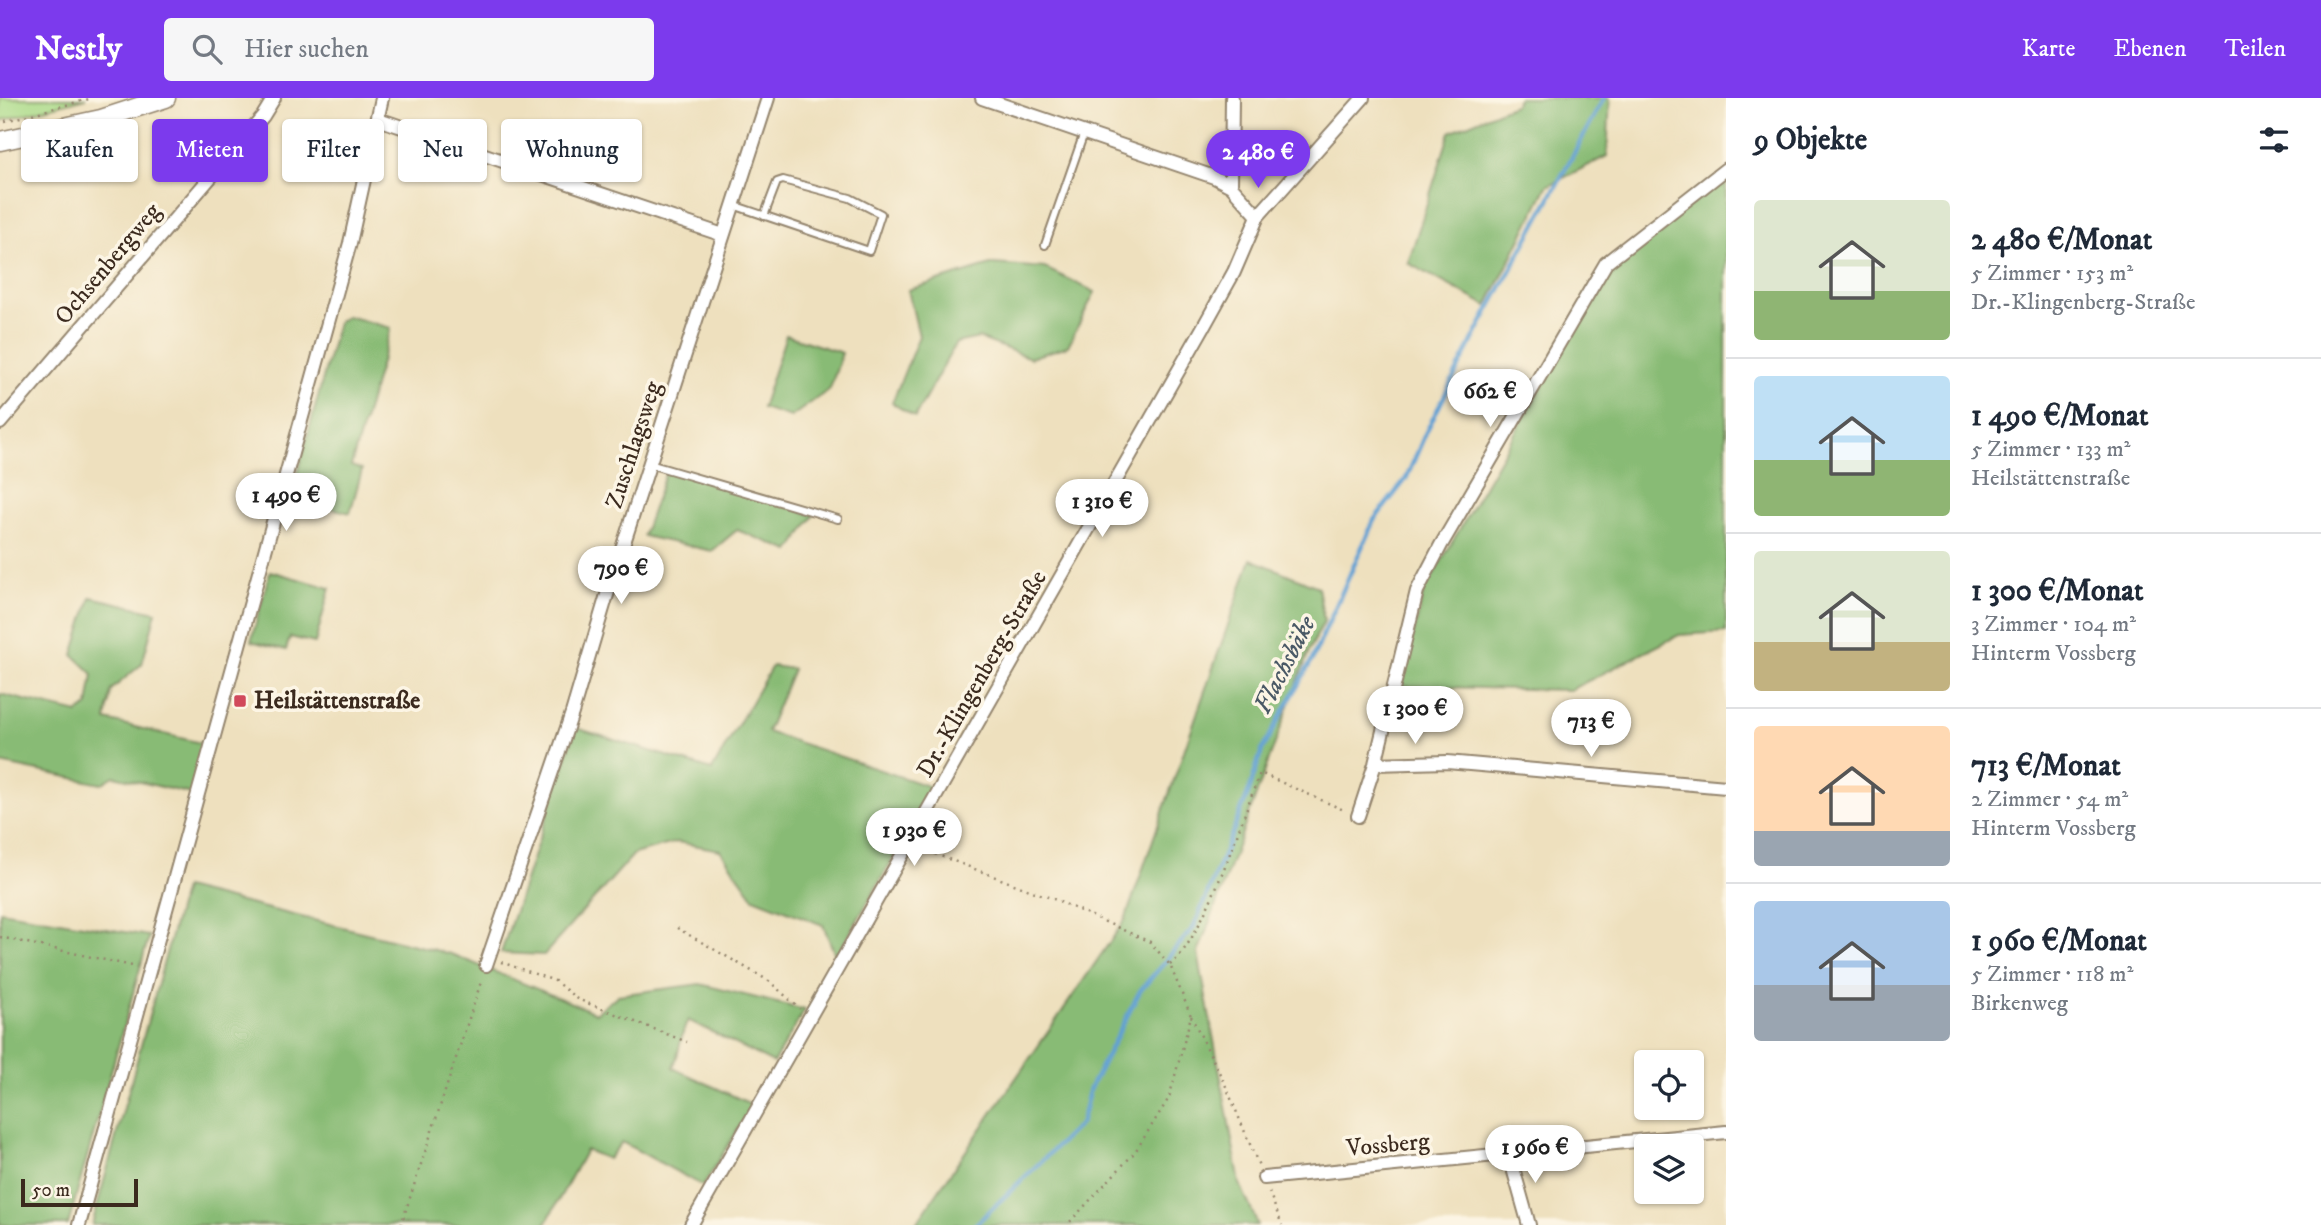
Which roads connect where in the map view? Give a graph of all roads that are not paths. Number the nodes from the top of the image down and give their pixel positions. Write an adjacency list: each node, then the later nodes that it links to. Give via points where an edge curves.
1 (166, 98): 11 (main road, via 101,119)
2 (274, 98): 20 (street, Ochsenbergweg)
3 (382, 98): 8 (street)
4 (768, 98): 15 (street, Zuschlagsweg)
5 (982, 98): 10 (street)
6 (1232, 98): 14 (street)
7 (1363, 98): 17 (street, Dr.-Klingenberg-Straße)
8 (378, 119)
9 (384, 121): 18 (street)
10 (1084, 133): 14 (street); 19 (lane)
11 (0, 141)
12 (1726, 169): 23 (street, via 1606,263 1417,591)
13 (364, 182): 30 (street)
14 (1231, 186): 17 (street)
15 (733, 205): 16 (lane); 18 (street, Zuschlagsweg)
16 (764, 216): 16 (lane, via 869,251 881,214 850,198 783,180 777,182)
17 (1258, 216): 31 (street, Dr.-Klingenberg-Straße, via 1210,316)
18 (723, 235): 21 (street, Zuschlagsweg)
19 (1045, 245)
20 (0, 423)
21 (649, 464): 22 (lane); 26 (street, Zuschlagsweg)
22 (838, 519)
23 (1376, 764): 24 (street, via 1447,762); 25 (street)
24 (1726, 787)
25 (1359, 816)
26 (488, 962)
27 (1726, 1132): 28 (street, Vossberg)
28 (1509, 1154): 29 (street, Vossberg); 32 (street)
29 (1264, 1178)
30 (79, 1225)
31 (691, 1225)
32 (1529, 1225)

